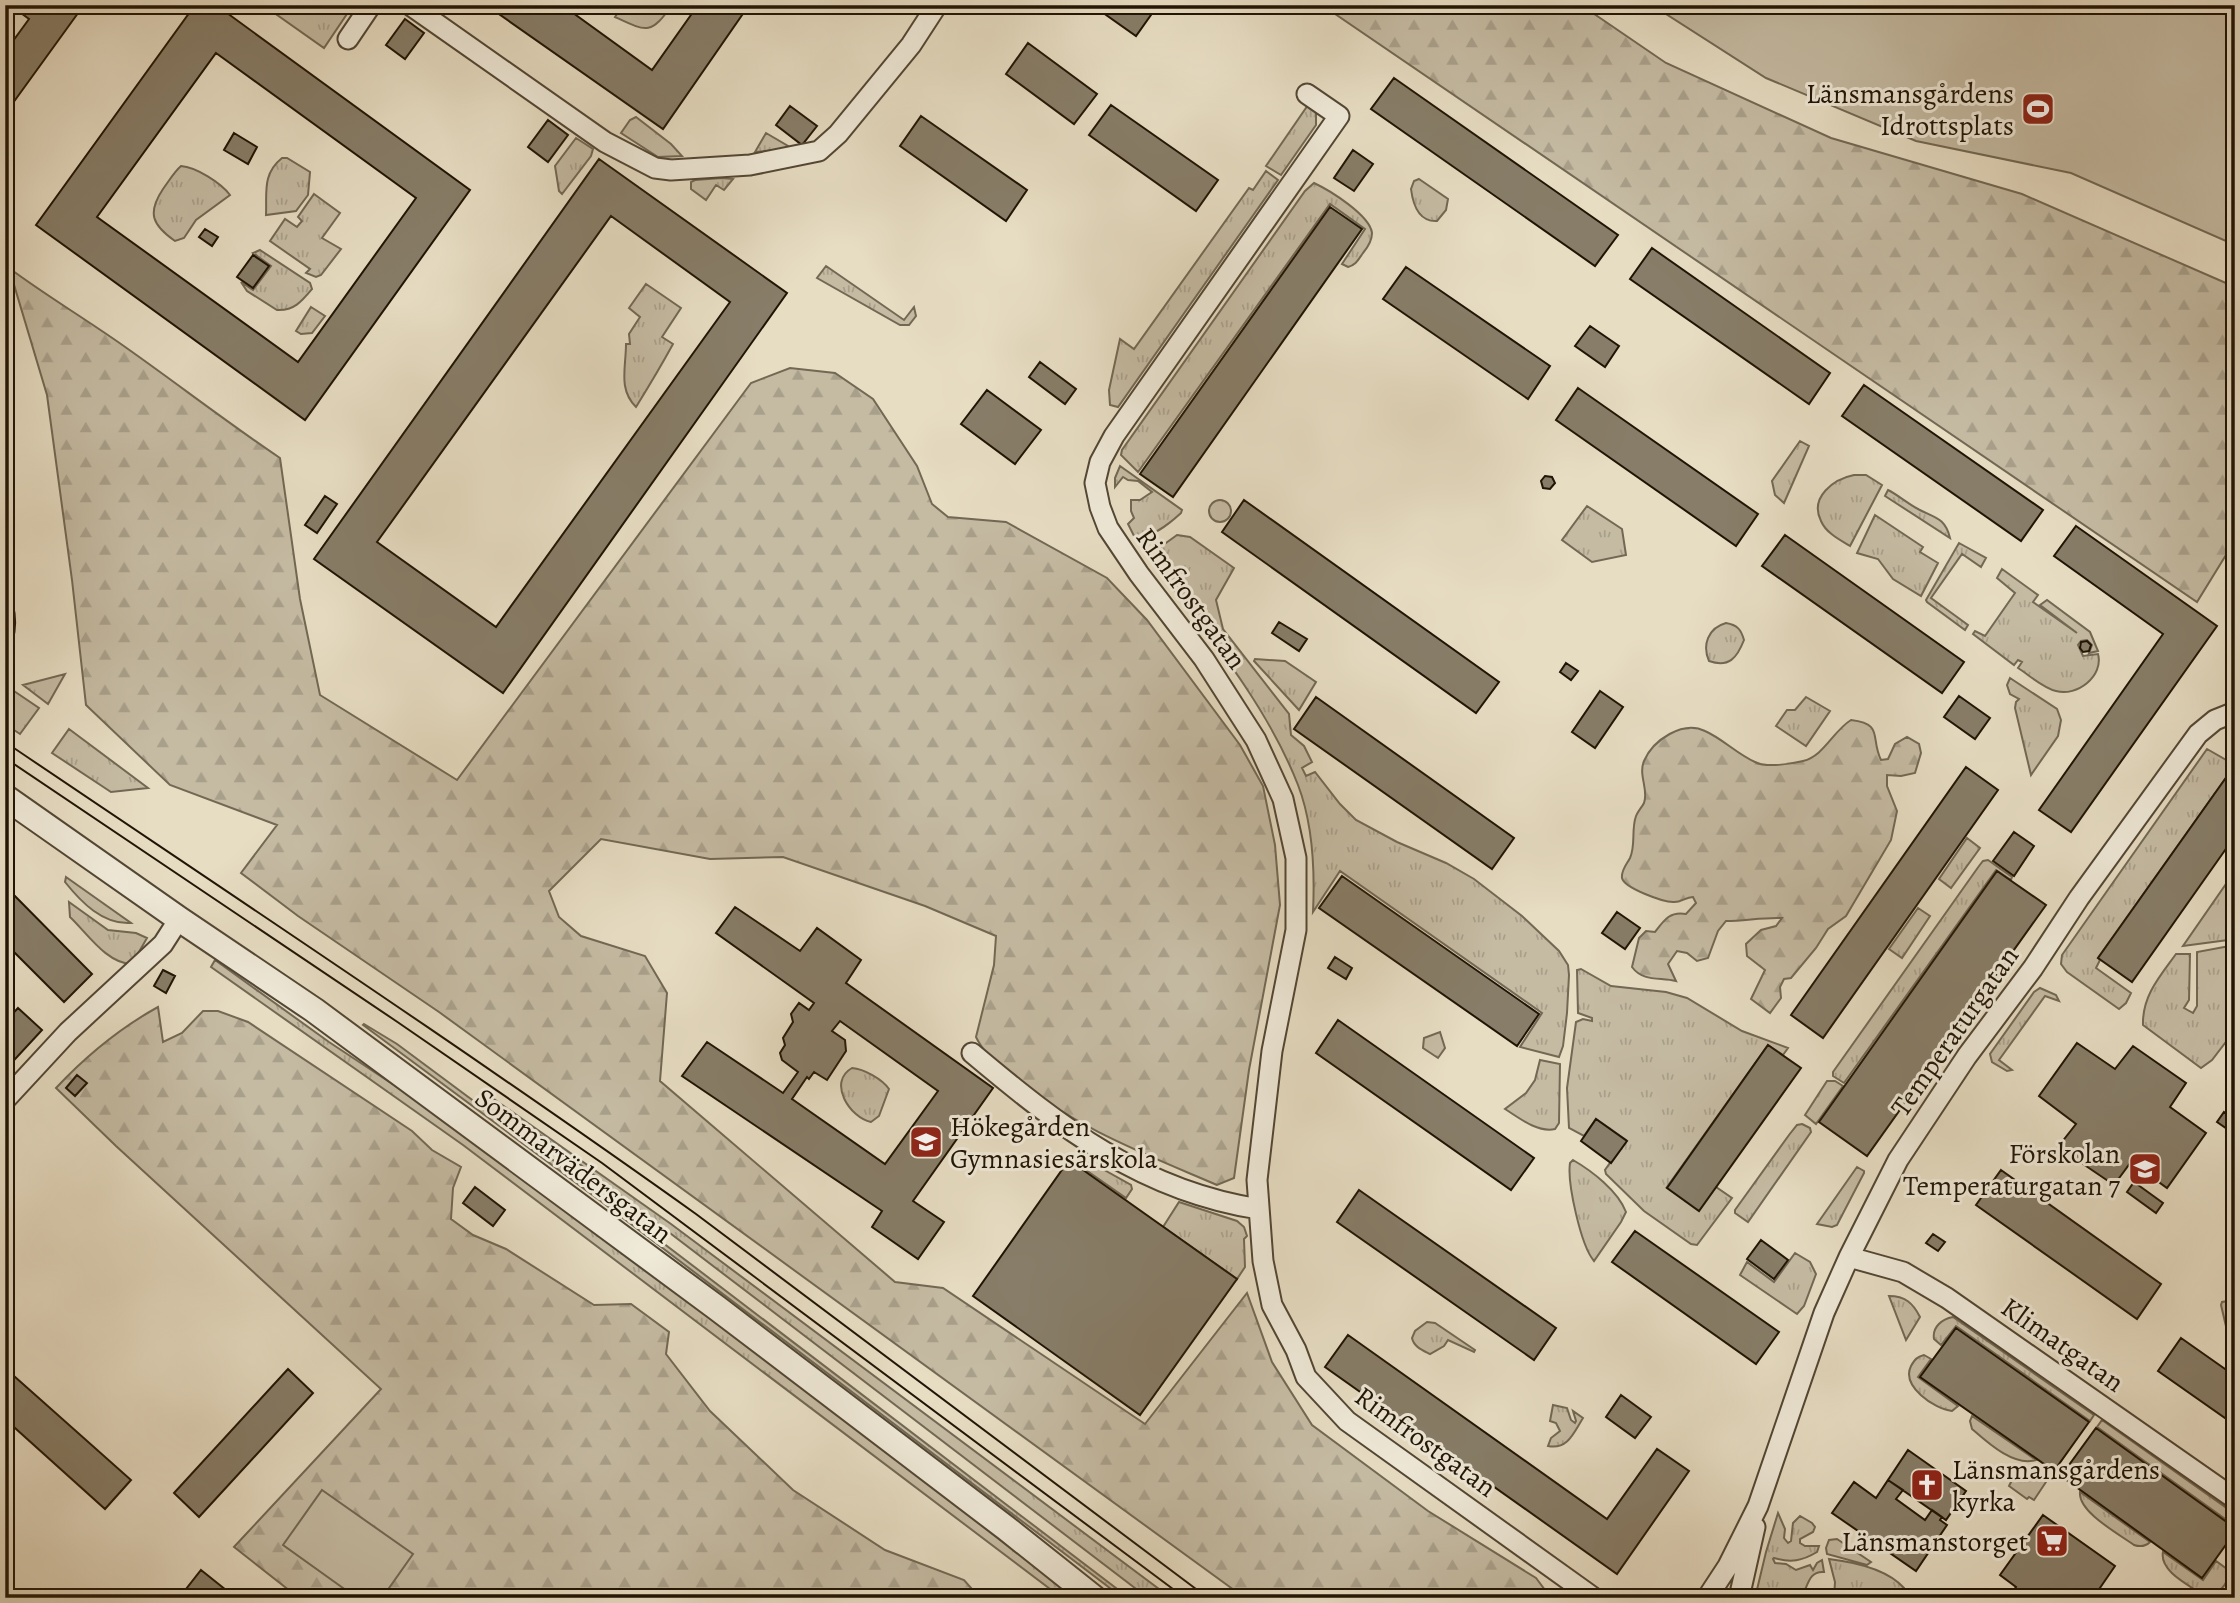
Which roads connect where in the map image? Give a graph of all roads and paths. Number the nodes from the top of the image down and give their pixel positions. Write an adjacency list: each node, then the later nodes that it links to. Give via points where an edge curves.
1 (371, 5): 4 (street)
2 (410, 5): 3 (street, via 606,142 655,168 671,170 750,165 818,152 911,45)
3 (937, 5)
4 (348, 39)
5 (1307, 94): 11 (street, Rimfrostgatan, via 1339,116 1114,436 1095,483 1108,528 1204,659 1256,740 1283,799 1292,837 1296,930 1266,1091 1257,1180)
6 (2235, 712): 12 (street, Temperaturgatan, via 2198,734 1967,1056 1898,1160)
7 (5, 797): 8 (street, Sommarvädersgatan)
8 (179, 919): 10 (street, via 163,944 68,1032); 15 (street, Sommarvädersgatan, via 314,1010 684,1283)
9 (972, 1053): 11 (street, via 1037,1108 1107,1155 1180,1188)
10 (5, 1100)
11 (1259, 1209): 16 (street, Rimfrostgatan, via 1272,1306 1306,1377 1329,1404)
12 (1849, 1257): 13 (street, Klimatgatan, via 1903,1272 1947,1298); 14 (street, Temperaturgatan, via 1816,1332)
13 (2235, 1499)
14 (1758, 1506): 17 (street, Temperaturgatan); 18 (street, Temperaturgatan)
15 (1094, 1598)
16 (1594, 1598)
17 (1707, 1598)
18 (1740, 1598)

